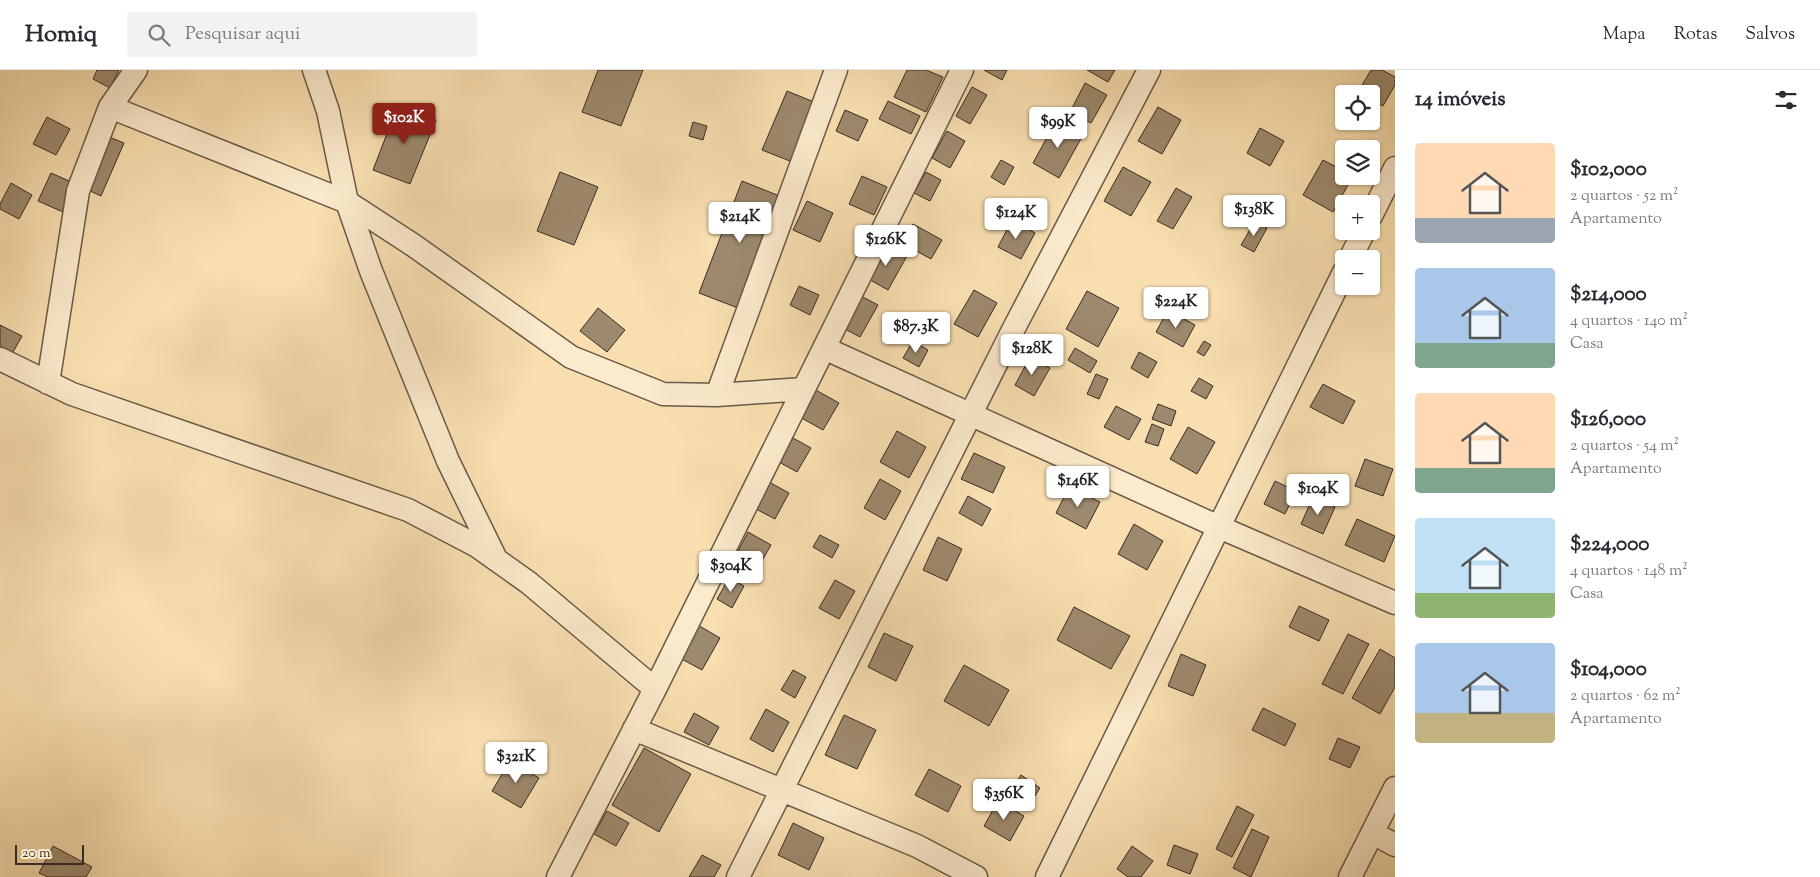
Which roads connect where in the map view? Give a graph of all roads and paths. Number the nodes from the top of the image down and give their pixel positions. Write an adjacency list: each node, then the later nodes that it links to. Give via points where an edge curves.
1 (136, 70): 6 (street)
2 (314, 70): 9 (street, via 328,111)
3 (836, 70): 15 (street)
4 (962, 70): 11 (street)
5 (1149, 70): 16 (street)
6 (110, 108): 9 (street); 13 (street, via 78,191)
7 (1395, 168): 8 (street)
8 (1380, 198)
9 (347, 202): 15 (street, via 571,357 663,394); 18 (street, via 404,357 448,461)
10 (1335, 290): 17 (street)
11 (824, 348): 14 (street); 16 (street)
12 (0, 359): 13 (street)
13 (48, 383): 18 (street, via 185,435 408,510 477,546)
14 (804, 389): 15 (street); 20 (street)
15 (717, 395)
16 (971, 413): 17 (street); 23 (street)
17 (1219, 527): 19 (street); 29 (street)
18 (496, 560): 20 (street, via 560,608)
19 (1395, 603)
20 (655, 689): 21 (street)
21 (634, 729): 23 (street); 26 (street)
22 (1395, 788): 24 (street)
23 (781, 791): 27 (street); 28 (street, via 917,846)
24 (1372, 834): 25 (street); 30 (street)
25 (1395, 845)
26 (558, 877)
27 (738, 877)
28 (976, 877)
29 (1047, 877)
30 (1350, 877)

